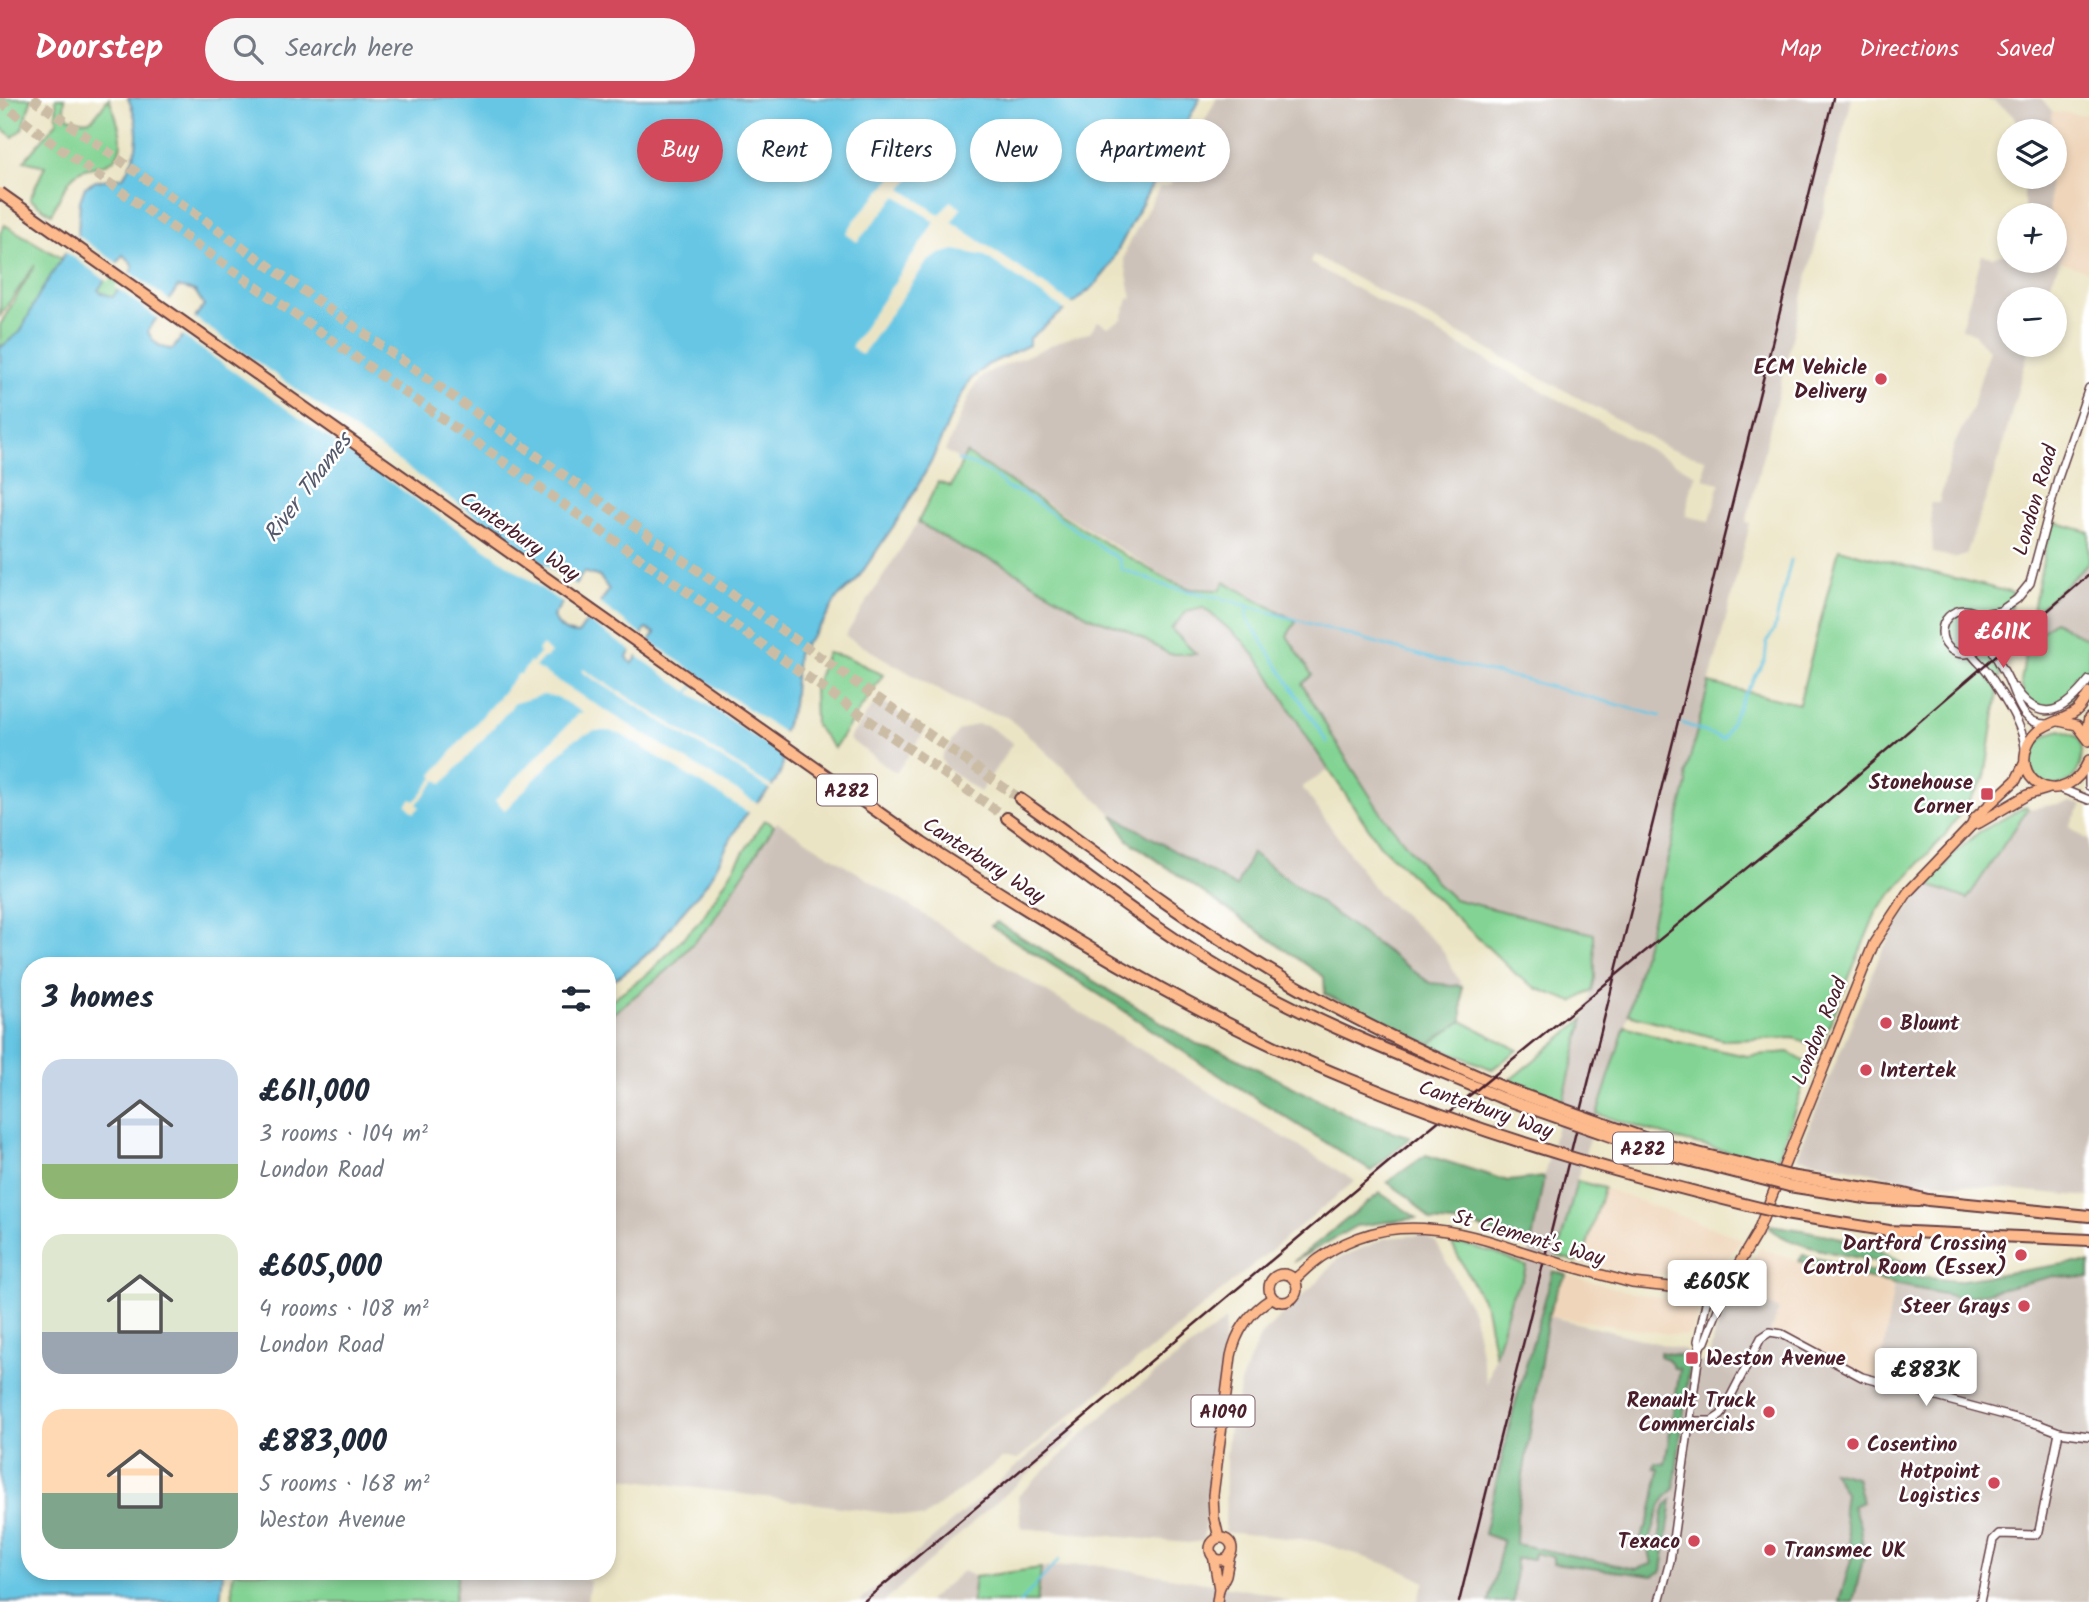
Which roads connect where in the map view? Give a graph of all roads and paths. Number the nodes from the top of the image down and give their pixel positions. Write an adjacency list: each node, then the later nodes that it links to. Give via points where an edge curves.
1 (0, 193): 24 (highway, Canterbury Way / A282, bridge, via 922,843 1119,966 1282,1050 1405,1102 1530,1146 1784,1214 1889,1231)
2 (2089, 388): 3 (street, London Road, via 2050,502 2030,583)
3 (2000, 611): 4 (street); 5 (street, London Road)
4 (1977, 615): 5 (street); 6 (street, via 1957,612 1943,628 1948,647 1959,654)
5 (1986, 630): 6 (street, via 1980,647); 7 (street)
6 (1971, 653): 13 (street, via 1990,675 2020,729)
7 (2007, 676): 8 (street, via 2027,702 2046,710 2068,704); 11 (street, via 2025,715 2037,723)
8 (2089, 680)
9 (2089, 693): 11 (main road, London Road, via 2078,710)
10 (2089, 718): 12 (main road)
11 (2052, 722): 12 (main road, via 2071,722); 13 (main road, London Road, via 2034,735)
12 (2089, 740)
13 (2025, 758): 17 (main road, via 2032,778); 21 (main road, London Road, via 2019,776)
14 (2089, 760): 15 (street); 16 (main road, via 2075,781)
15 (2089, 786)
16 (2059, 788): 17 (main road, London Road); 19 (street)
17 (2047, 789): 21 (main road, London Road, via 2026,794)
18 (1020, 799): 22 (highway, Canterbury Way / A282, via 1257,963)
19 (2089, 800)
20 (1007, 818): 22 (highway, Canterbury Way / A282, via 1183,944 1248,984 1314,1017)
21 (1972, 825): 25 (main road, London Road, via 1908,892 1874,943 1757,1233)
22 (1468, 1078): 23 (highway, Canterbury Way / A282, bridge, via 1621,1132 1789,1181)
23 (2089, 1216)
24 (2089, 1240)
25 (1734, 1272): 27 (main road, London Road); 28 (main road, London Road)
26 (1294, 1280): 27 (main road, St Clement's Way / A1090, bridge, via 1318,1257 1364,1235 1392,1229 1441,1230 1632,1283); 29 (main road, St Clement's Way / A1090, via 1297,1291 1291,1300 1283,1303); 29 (main road, St Clement's Way / A1090, via 1275,1276 1269,1289)
27 (1711, 1294): 28 (main road, St Clement's Way / A1090); 30 (street, London Road)
28 (1724, 1294): 30 (street, London Road)
29 (1272, 1298): 34 (main road, A1090, via 1251,1315 1231,1356 1213,1495)
30 (1700, 1346): 31 (street, London Road)
31 (1690, 1421): 32 (street, via 1712,1421 1721,1415 1761,1338 1770,1332 1862,1377); 39 (street, London Road, via 1671,1561)
32 (2059, 1433): 33 (street); 40 (street, via 2039,1531 2035,1535 1999,1534 1993,1540)
33 (2089, 1436)
34 (1219, 1538): 35 (main road, via 1212,1545); 36 (main road, via 1230,1543)
35 (1213, 1555): 36 (main road, via 1222,1559); 37 (main road)
36 (1230, 1555): 37 (main road)
37 (1219, 1589): 38 (main road)
38 (1217, 1602)
39 (1659, 1602)
40 (1980, 1602)

